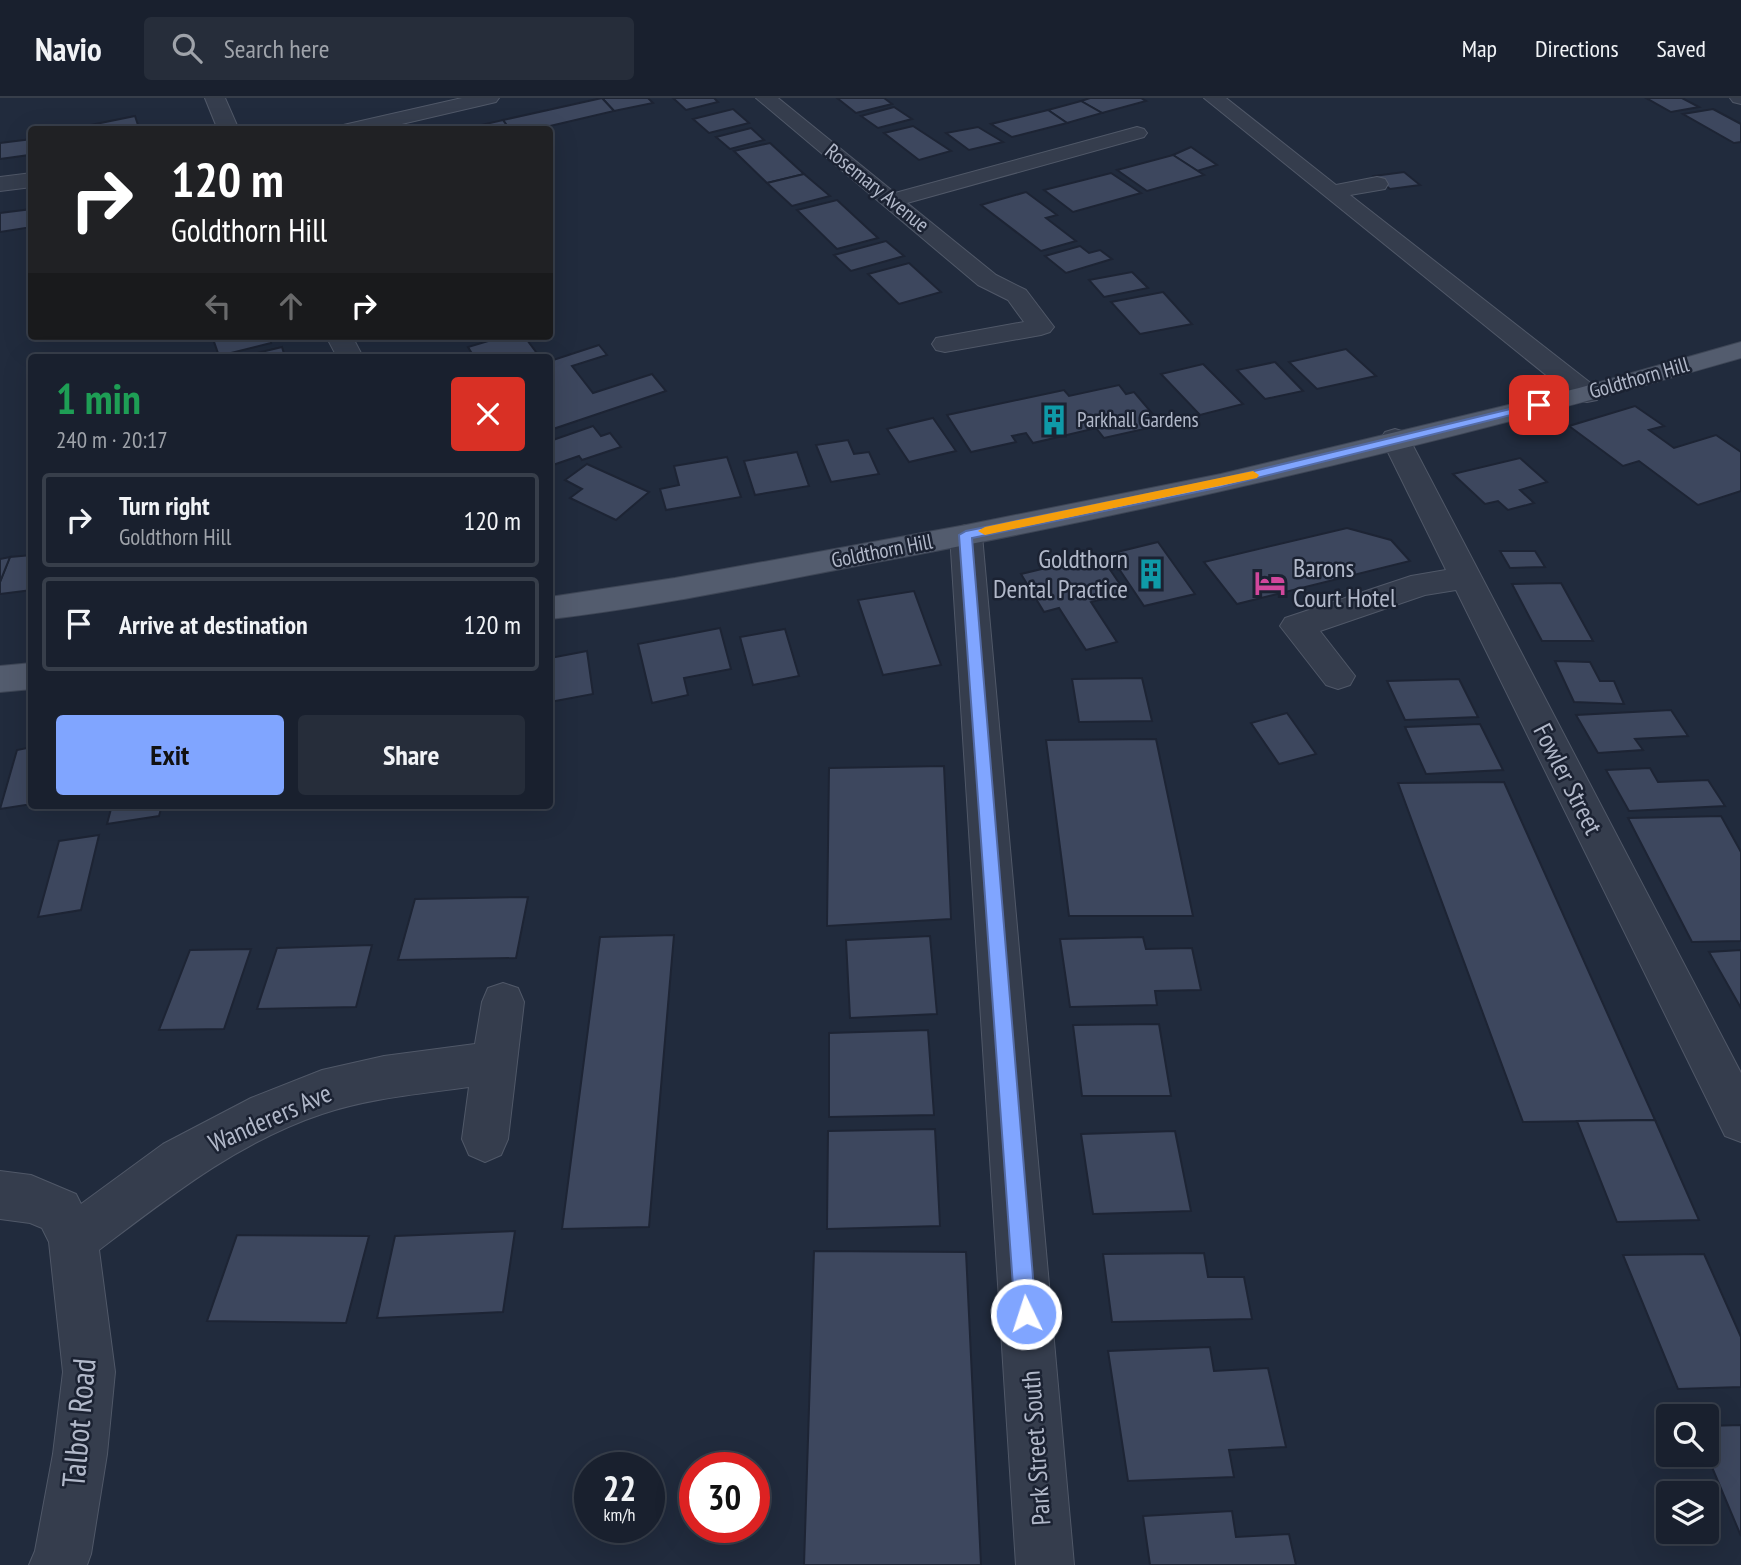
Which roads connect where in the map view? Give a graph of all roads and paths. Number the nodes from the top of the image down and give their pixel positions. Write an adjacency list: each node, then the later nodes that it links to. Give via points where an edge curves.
1 (215, 98): 5 (street)
2 (489, 98): 6 (street)
3 (766, 98): 12 (street, Rosemary Avenue)
4 (1214, 98): 11 (street)
5 (227, 126)
6 (364, 126)
7 (1137, 133): 12 (street)
8 (28, 180): 9 (street)
9 (0, 184)
10 (1377, 184): 11 (street)
11 (1332, 192): 15 (street)
12 (893, 200): 13 (street, Rosemary Avenue, via 987,280 1017,295 1041,327)
13 (945, 344)
14 (1741, 350): 15 (main road, Goldthorn Hill)
15 (1587, 394): 16 (main road, Goldthorn Hill)
16 (1395, 438): 17 (main road, Goldthorn Hill, via 1221,483); 18 (street, Fowler Street)
17 (966, 535): 19 (main road, Goldthorn Hill); 30 (street, Park Street South)
18 (1466, 578): 21 (street, via 1422,584 1297,626); 25 (street, Fowler Street)
19 (553, 608)
20 (28, 676): 22 (main road)
21 (1338, 676)
22 (0, 679)
23 (503, 1002): 24 (street)
24 (494, 1063): 26 (street); 28 (street, Wanderers Ave, via 384,1077 334,1089 251,1120 180,1160)
25 (1741, 1120)
26 (485, 1139)
27 (0, 1195): 28 (street, via 31,1199 58,1211)
28 (73, 1239): 29 (street, Talbot Road, via 89,1372 80,1454)
29 (58, 1565)
30 (1045, 1565)

